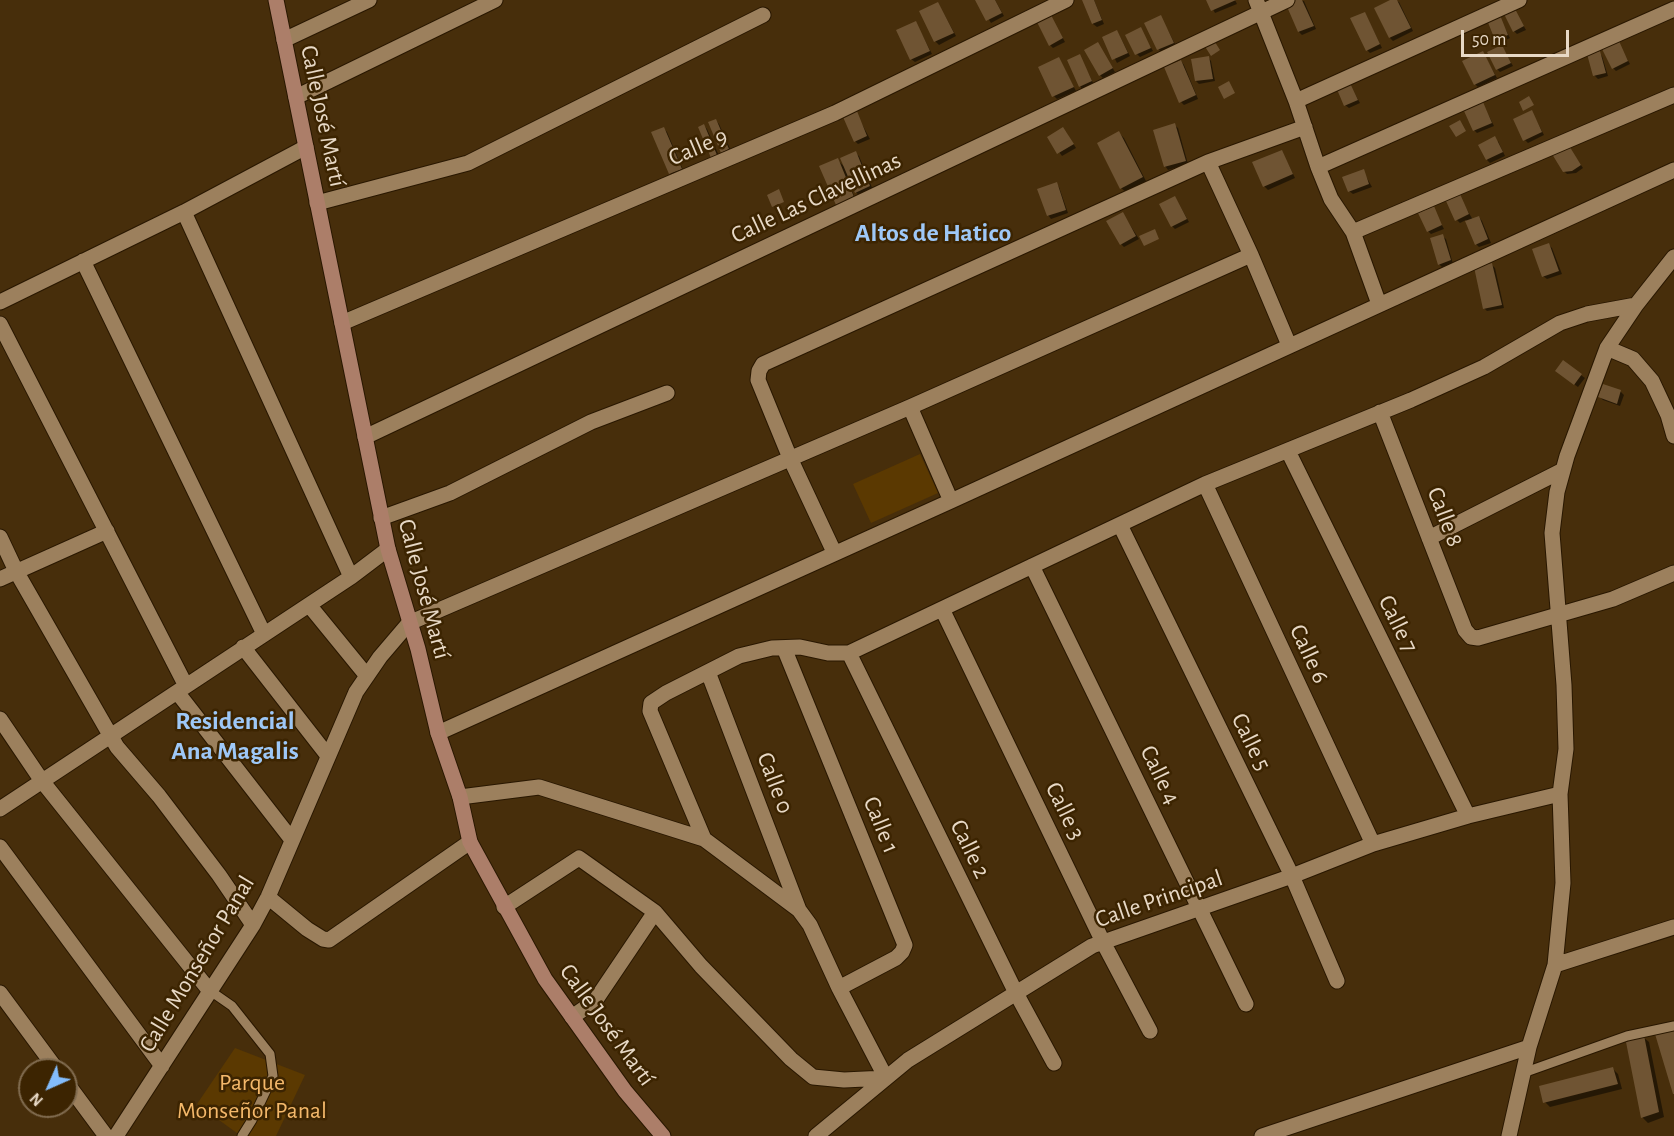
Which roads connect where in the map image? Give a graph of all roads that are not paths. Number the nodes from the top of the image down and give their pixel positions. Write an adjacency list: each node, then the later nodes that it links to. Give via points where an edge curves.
1 (276, 0): 10 (main road, Calle José Martí)
2 (369, 0): 10 (street)
3 (495, 0): 12 (street)
4 (1066, 0): 28 (street, Calle 9, via 835,113)
5 (1287, 0): 7 (street, Calle Las Clavellinas)
6 (1519, 0): 13 (street)
7 (1258, 6): 13 (street); 37 (street, Calle Las Clavellinas)
8 (1674, 9): 17 (street)
9 (763, 15): 19 (street, via 468,163)
10 (284, 40): 12 (main road, Calle José Martí)
11 (1674, 95): 21 (street)
12 (296, 97): 15 (main road, Calle José Martí)
13 (1296, 101): 14 (street)
14 (1305, 127): 16 (street); 17 (street)
15 (306, 147): 19 (main road, Calle José Martí); 20 (street)
16 (1208, 162): 22 (street); 39 (street, via 763,364 758,380)
17 (1318, 167): 21 (street, via 1331,199)
18 (1674, 170): 26 (street)
19 (318, 203): 28 (main road, Calle José Martí)
20 (184, 212): 24 (street); 53 (street)
21 (1353, 232): 26 (street)
22 (1251, 255): 30 (street); 33 (street)
23 (1674, 258): 27 (street)
24 (83, 261): 25 (street); 59 (street)
25 (0, 302)
26 (1379, 304): 30 (street)
27 (1636, 305): 31 (street); 34 (street, via 1560,323 1484,367)
28 (342, 323): 37 (main road, Calle José Martí)
29 (0, 324): 45 (street)
30 (1289, 345): 42 (street)
31 (1607, 348): 35 (street, via 1633,359); 40 (street)
32 (667, 393): 43 (street, via 591,422 450,493)
33 (910, 407): 39 (street); 42 (street)
34 (1380, 412): 38 (street); 47 (street, Calle 8)
35 (1671, 412): 36 (street)
36 (1674, 436)
37 (365, 437): 43 (main road, Calle José Martí)
38 (1288, 451): 41 (street); 74 (street, Calle 7)
39 (790, 458): 49 (street); 58 (street)
40 (1563, 470): 47 (street); 57 (street, via 1552,533)
41 (1205, 484): 44 (street); 78 (street, Calle 6)
42 (951, 501): 49 (street)
43 (381, 518): 48 (main road, Calle José Martí)
44 (1120, 525): 50 (street); 80 (street, Calle 5)
45 (107, 531): 51 (street); 65 (street)
46 (0, 537): 51 (street)
47 (1429, 538): 57 (street, Calle 8, via 1470,637)
48 (388, 549): 53 (street); 58 (main road, Calle José Martí)
49 (834, 552): 67 (street)
50 (1032, 566): 56 (street); 83 (street, Calle 4)
51 (16, 571): 54 (street); 68 (street)
52 (1674, 573): 57 (street, via 1613,599)
53 (351, 577): 55 (street)
54 (0, 579)
55 (309, 605): 59 (street); 64 (street)
56 (942, 609): 62 (street); 88 (street, Calle 3)
57 (1558, 615): 71 (street, via 1566,749)
58 (410, 623): 64 (street, Calle Monseñor Panal); 67 (main road, Calle José Martí)
59 (264, 634): 60 (street)
60 (243, 647): 65 (street); 69 (street)
61 (784, 648): 62 (street); 63 (street, via 739,657); 91 (street, Calle 1, via 905,945 896,958)
62 (849, 653): 94 (street, Calle 2)
63 (708, 672): 75 (street, via 651,703); 84 (street, Calle 0)
64 (367, 676): 69 (street, Calle Monseñor Panal)
65 (182, 689): 68 (street); 76 (street)
66 (0, 719): 70 (street)
67 (438, 733): 72 (main road, Calle José Martí)
68 (112, 735): 70 (street); 86 (street, via 117,747 159,796)
69 (328, 756): 76 (street, Calle Monseñor Panal)
70 (42, 781): 73 (street); 92 (street)
71 (1560, 794): 74 (street, Calle Principal); 89 (street, via 1563,883)
72 (459, 797): 75 (street, via 539,787); 77 (main road, Calle José Martí)
73 (0, 809)
74 (1468, 816): 78 (street, Calle Principal)
75 (704, 839): 84 (street)
76 (292, 840): 81 (street, Calle Monseñor Panal)
77 (470, 842): 81 (street, via 329,940 307,929); 82 (main road, Calle José Martí)
78 (1373, 844): 80 (street, Calle Principal)
79 (0, 847): 102 (street)
80 (1292, 876): 83 (street, Calle Principal); 90 (street, Calle 5)
81 (268, 897): 86 (street, Calle Monseñor Panal)
82 (504, 907): 85 (street, via 579,858); 96 (main road, Calle José Martí)
83 (1200, 909): 88 (street, Calle Principal); 95 (street, Calle 4)
84 (799, 910): 91 (street)
85 (655, 912): 96 (street, via 595,1001); 104 (street, via 708,974 813,1077)
86 (253, 925): 92 (street, Calle Monseñor Panal)
87 (1674, 927): 89 (street)
88 (1103, 942): 94 (street, Calle Principal); 98 (street, Calle 3)
89 (1555, 965): 99 (street)
90 (1337, 981)
91 (840, 988): 104 (street)
92 (209, 990): 102 (street, Calle Monseñor Panal); 109 (lane, via 232,1006 270,1054 273,1076)
93 (0, 993): 100 (street)
94 (1017, 993): 101 (street, Calle 2); 104 (street, Calle Principal, via 908,1060)
95 (1246, 1004)
96 (572, 1017): 110 (main road, Calle José Martí)
97 (1674, 1026): 103 (lane, via 1627,1036)
98 (1150, 1031)
99 (1529, 1047): 103 (street); 106 (street)
100 (48, 1058)
101 (1054, 1063)
102 (162, 1066): 108 (street, Calle Monseñor Panal)
103 (1523, 1073): 112 (street)
104 (886, 1078): 111 (street, Calle Principal)
105 (78, 1098): 107 (street)
106 (1267, 1135)
107 (106, 1136)
108 (116, 1136)
109 (242, 1136)
110 (663, 1136)
111 (816, 1136)
112 (1509, 1136)

